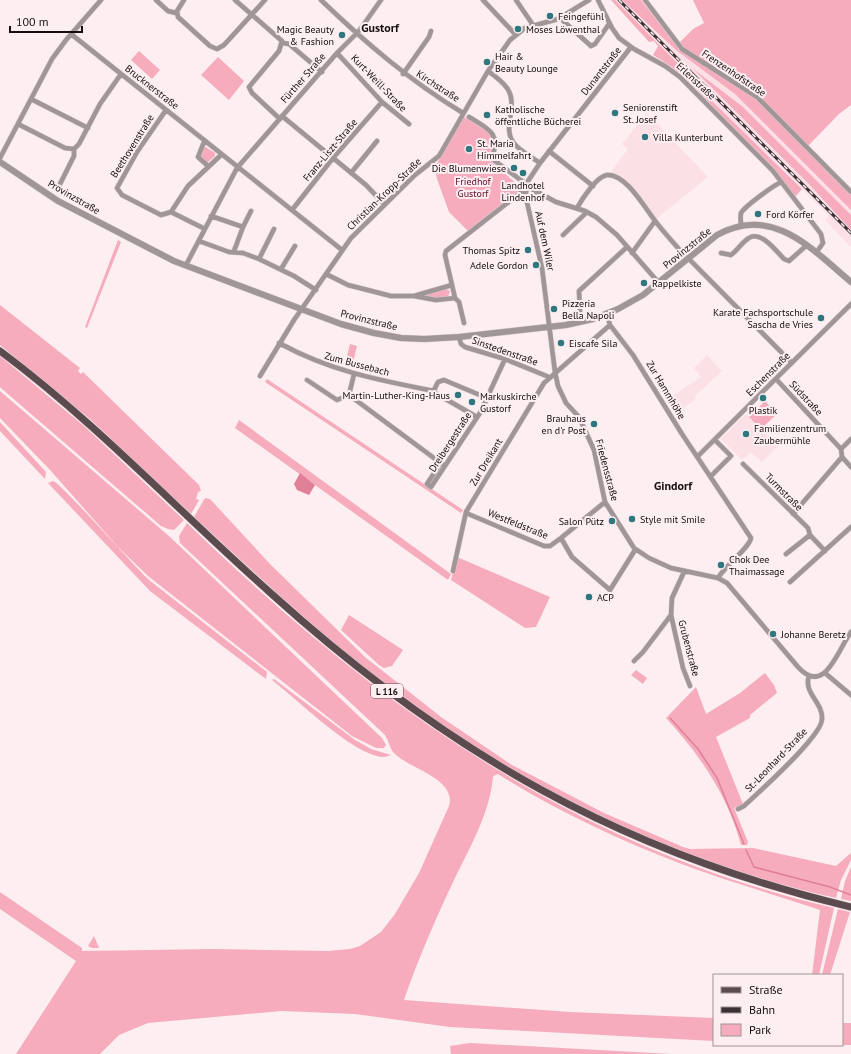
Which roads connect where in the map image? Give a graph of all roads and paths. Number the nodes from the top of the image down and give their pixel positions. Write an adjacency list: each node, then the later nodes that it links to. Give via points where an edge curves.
1 (102, 0): 20 (street)
2 (156, 0): 13 (street, via 168,11)
3 (184, 0): 13 (street)
4 (235, 0): 14 (street)
5 (265, 0): 14 (street)
6 (321, 0): 19 (street, Kirchstraße)
7 (381, 0): 19 (street, Fürther Straße)
8 (483, 0): 21 (street)
9 (516, 0): 17 (street)
10 (589, 0): 15 (street, Christian-Kropp-Straße)
11 (598, 0): 16 (street, Erlenstraße)
12 (645, 0): 55 (street, Frenzenhofstraße, via 682,49 757,97)
13 (176, 13): 14 (street, via 179,19 207,44 217,49 224,45)
14 (252, 14): 22 (street)
15 (560, 18): 16 (street, via 591,46); 17 (street, Christian-Kropp-Straße)
16 (609, 24): 23 (street, Erlenstraße, via 617,36)
17 (533, 25): 21 (street, Christian-Kropp-Straße)
18 (431, 31): 28 (street, Kirchstraße)
19 (356, 32): 24 (street, Fürther Straße); 28 (street, Kirchstraße)
20 (71, 34): 27 (street, Brucknerstraße); 29 (street, via 52,59)
21 (515, 34): 25 (street, Christian-Kropp-Straße)
22 (283, 43): 26 (street, via 289,44); 34 (street, via 249,87 252,93)
23 (631, 47): 41 (street, Dunantstraße); 50 (street, Erlenstraße, via 661,63 680,77 764,161)
24 (337, 53): 26 (street, Fürther Straße); 30 (street, Kurt-Weill-Straße)
25 (488, 71): 32 (street, Christian-Kropp-Straße); 46 (street, via 506,86 511,96 509,132 512,141)
26 (322, 72): 34 (street, Fürther Straße)
27 (121, 74): 31 (street, Brucknerstraße); 37 (street)
28 (403, 74): 32 (street, Kirchstraße)
29 (31, 98): 35 (street); 37 (street)
30 (382, 102): 36 (street, Kurt-Weill-Straße); 44 (street, Franz-Liszt-Straße)
31 (166, 110): 39 (street, Brucknerstraße); 61 (street, Beethovenstraße, via 137,152 117,188 122,195 161,215)
32 (463, 113): 57 (street, Christian-Kropp-Straße, via 439,156)
33 (469, 117): 52 (street, via 488,129 495,137 496,148 491,158)
34 (281, 118): 44 (street); 48 (street, Fürther Straße)
35 (18, 124): 40 (street, via 65,148); 43 (street)
36 (409, 124)
37 (88, 128): 40 (street)
38 (377, 141): 49 (street)
39 (204, 142): 42 (street, Brucknerstraße); 47 (street, via 198,157)
40 (74, 149): 53 (street, via 74,156)
41 (549, 151): 46 (street, Dunantstraße); 51 (street)
42 (221, 155): 47 (street); 48 (street)
43 (0, 158)
44 (333, 158): 49 (street); 59 (street, Franz-Liszt-Straße)
45 (0, 162): 81 (street, Provinzstraße, via 73,209 170,260)
46 (540, 163): 52 (street)
47 (208, 166): 61 (street, via 184,191)
48 (237, 168): 59 (street); 63 (street, Fürther Straße)
49 (350, 173): 57 (street, via 366,184)
50 (781, 182): 65 (street, via 743,211); 78 (street, Erlenstraße, via 822,235 823,244)
51 (593, 186): 58 (street); 64 (street, via 604,175 618,177 631,189)
52 (525, 187): 54 (street); 56 (street, Auf dem Wiler); 86 (street, via 446,251)
53 (58, 188)
54 (539, 192): 56 (street); 58 (street, via 556,202)
55 (851, 192)
56 (526, 200): 96 (street, Auf dem Wiler, via 538,248)
57 (384, 204): 74 (street, Christian-Kropp-Straße)
58 (577, 208): 62 (street)
59 (292, 210): 74 (street)
60 (250, 211): 66 (street)
61 (171, 212): 67 (street, Beethovenstraße)
62 (587, 212): 69 (street); 73 (street, via 611,229)
63 (212, 216): 66 (street); 67 (street, Fürther Straße)
64 (655, 221): 76 (street); 79 (street)
65 (741, 226): 71 (street, Provinzstraße, via 777,228 790,233); 79 (street, Provinzstraße, via 717,236)
66 (243, 227): 75 (street)
67 (205, 229): 70 (street, Fürther Straße)
68 (274, 229): 80 (street)
69 (563, 235)
70 (199, 240): 75 (street, via 229,252); 81 (street, Fürther Straße)
71 (807, 245): 77 (street, via 789,261 757,236 749,238 731,255); 78 (street, Provinzstraße)
72 (295, 246): 82 (street)
73 (627, 247): 76 (street); 92 (street, via 579,291)
74 (342, 250): 83 (street, Christian-Kropp-Straße)
75 (234, 251): 80 (street)
76 (632, 252): 85 (street)
77 (721, 253)
78 (816, 253): 84 (street, Provinzstraße)
79 (686, 257): 85 (street, Provinzstraße); 101 (street)
80 (259, 258): 82 (street)
81 (186, 265): 91 (street, Provinzstraße)
82 (281, 269): 87 (street)
83 (326, 274): 87 (street, Christian-Kropp-Straße); 88 (street, via 348,285 377,293 400,297)
84 (851, 282)
85 (659, 283): 93 (street, Provinzstraße, via 634,301)
86 (452, 285): 88 (street); 89 (street)
87 (316, 290): 91 (street, Christian-Kropp-Straße)
88 (414, 296): 89 (street, via 436,300)
89 (455, 298): 94 (street, via 459,302)
90 (851, 304): 101 (street, Eschenstraße)
91 (302, 310): 97 (street, Provinzstraße, via 357,329 389,336 418,339); 98 (street, Christian-Kropp-Straße)
92 (580, 312)
93 (607, 314): 95 (street, Zur Hammhöhe); 96 (street, Provinzstraße, via 577,323)
94 (464, 323)
95 (610, 325): 102 (street); 115 (street, Zur Hammhöhe, via 634,355)
96 (550, 327): 97 (street, Provinzstraße); 102 (street, Auf dem Wiler)
97 (460, 337): 100 (street, Sinstedenstraße, via 465,347)
98 (279, 343): 103 (street, Zum Bussebach, via 313,361); 104 (street, Christian-Kropp-Straße)
99 (0, 351): 141 (main road, L 116, via 75,412 309,628 368,677 467,747 564,803 657,846 748,879)
100 (505, 359): 105 (street, Sinstedenstraße); 110 (street, Dreibergestraße)
101 (792, 363): 106 (street, Eschenstraße)
102 (555, 372): 105 (street, Zur Dreikant); 120 (street, Friedensstraße, via 566,403 579,417 592,443)
103 (354, 374): 108 (street, Zum Bussebach); 109 (street)
104 (260, 376)
105 (549, 377): 121 (street, Zur Dreikant)
106 (776, 379): 113 (street, Eschenstraße); 114 (street, Südstraße)
107 (307, 380): 109 (street, via 337,400)
108 (434, 391): 110 (street, via 438,382 443,380); 111 (street)
109 (349, 395): 111 (street, Dreibergestraße, via 443,465)
110 (487, 398): 111 (street, Dreibergestraße)
111 (477, 418)
112 (851, 439): 114 (street)
113 (714, 440): 115 (street, Eschenstraße); 119 (street, via 731,456)
114 (841, 449): 116 (street)
115 (697, 457): 119 (street, Zur Hammhöhe)
116 (842, 457): 118 (street); 122 (street)
117 (743, 464): 122 (street, Turmstraße)
118 (851, 467)
119 (710, 476): 131 (street, Zur Hammhöhe, via 751,540)
120 (605, 502): 125 (street, Westfeldstraße); 126 (street, Friedensstraße)
121 (466, 513): 125 (street, Westfeldstraße, via 544,546 550,546); 129 (street, Zur Dreikant)
122 (793, 514): 124 (street, Turmstraße, via 809,529)
123 (851, 527): 127 (street)
124 (810, 535): 127 (street, Turmstraße); 128 (street)
125 (561, 538): 126 (street, via 572,557 610,590)
126 (635, 550): 130 (street, Friedensstraße, via 659,563)
127 (825, 551): 132 (street)
128 (786, 554)
129 (454, 571)
130 (684, 572): 131 (street, Friedensstraße); 133 (street, via 672,598)
131 (718, 578): 137 (street, Friedensstraße, via 732,587 798,667)
132 (790, 582)
133 (671, 615): 135 (street); 138 (street, Grubenstraße, via 683,668)
134 (851, 632): 136 (street)
135 (634, 661)
136 (825, 673): 137 (street); 139 (street)
137 (809, 676): 140 (street, St.-Leonhard-Straße, via 808,689 822,712 821,726 804,747)
138 (690, 686)
139 (851, 694)
140 (738, 809)
141 (851, 907)

